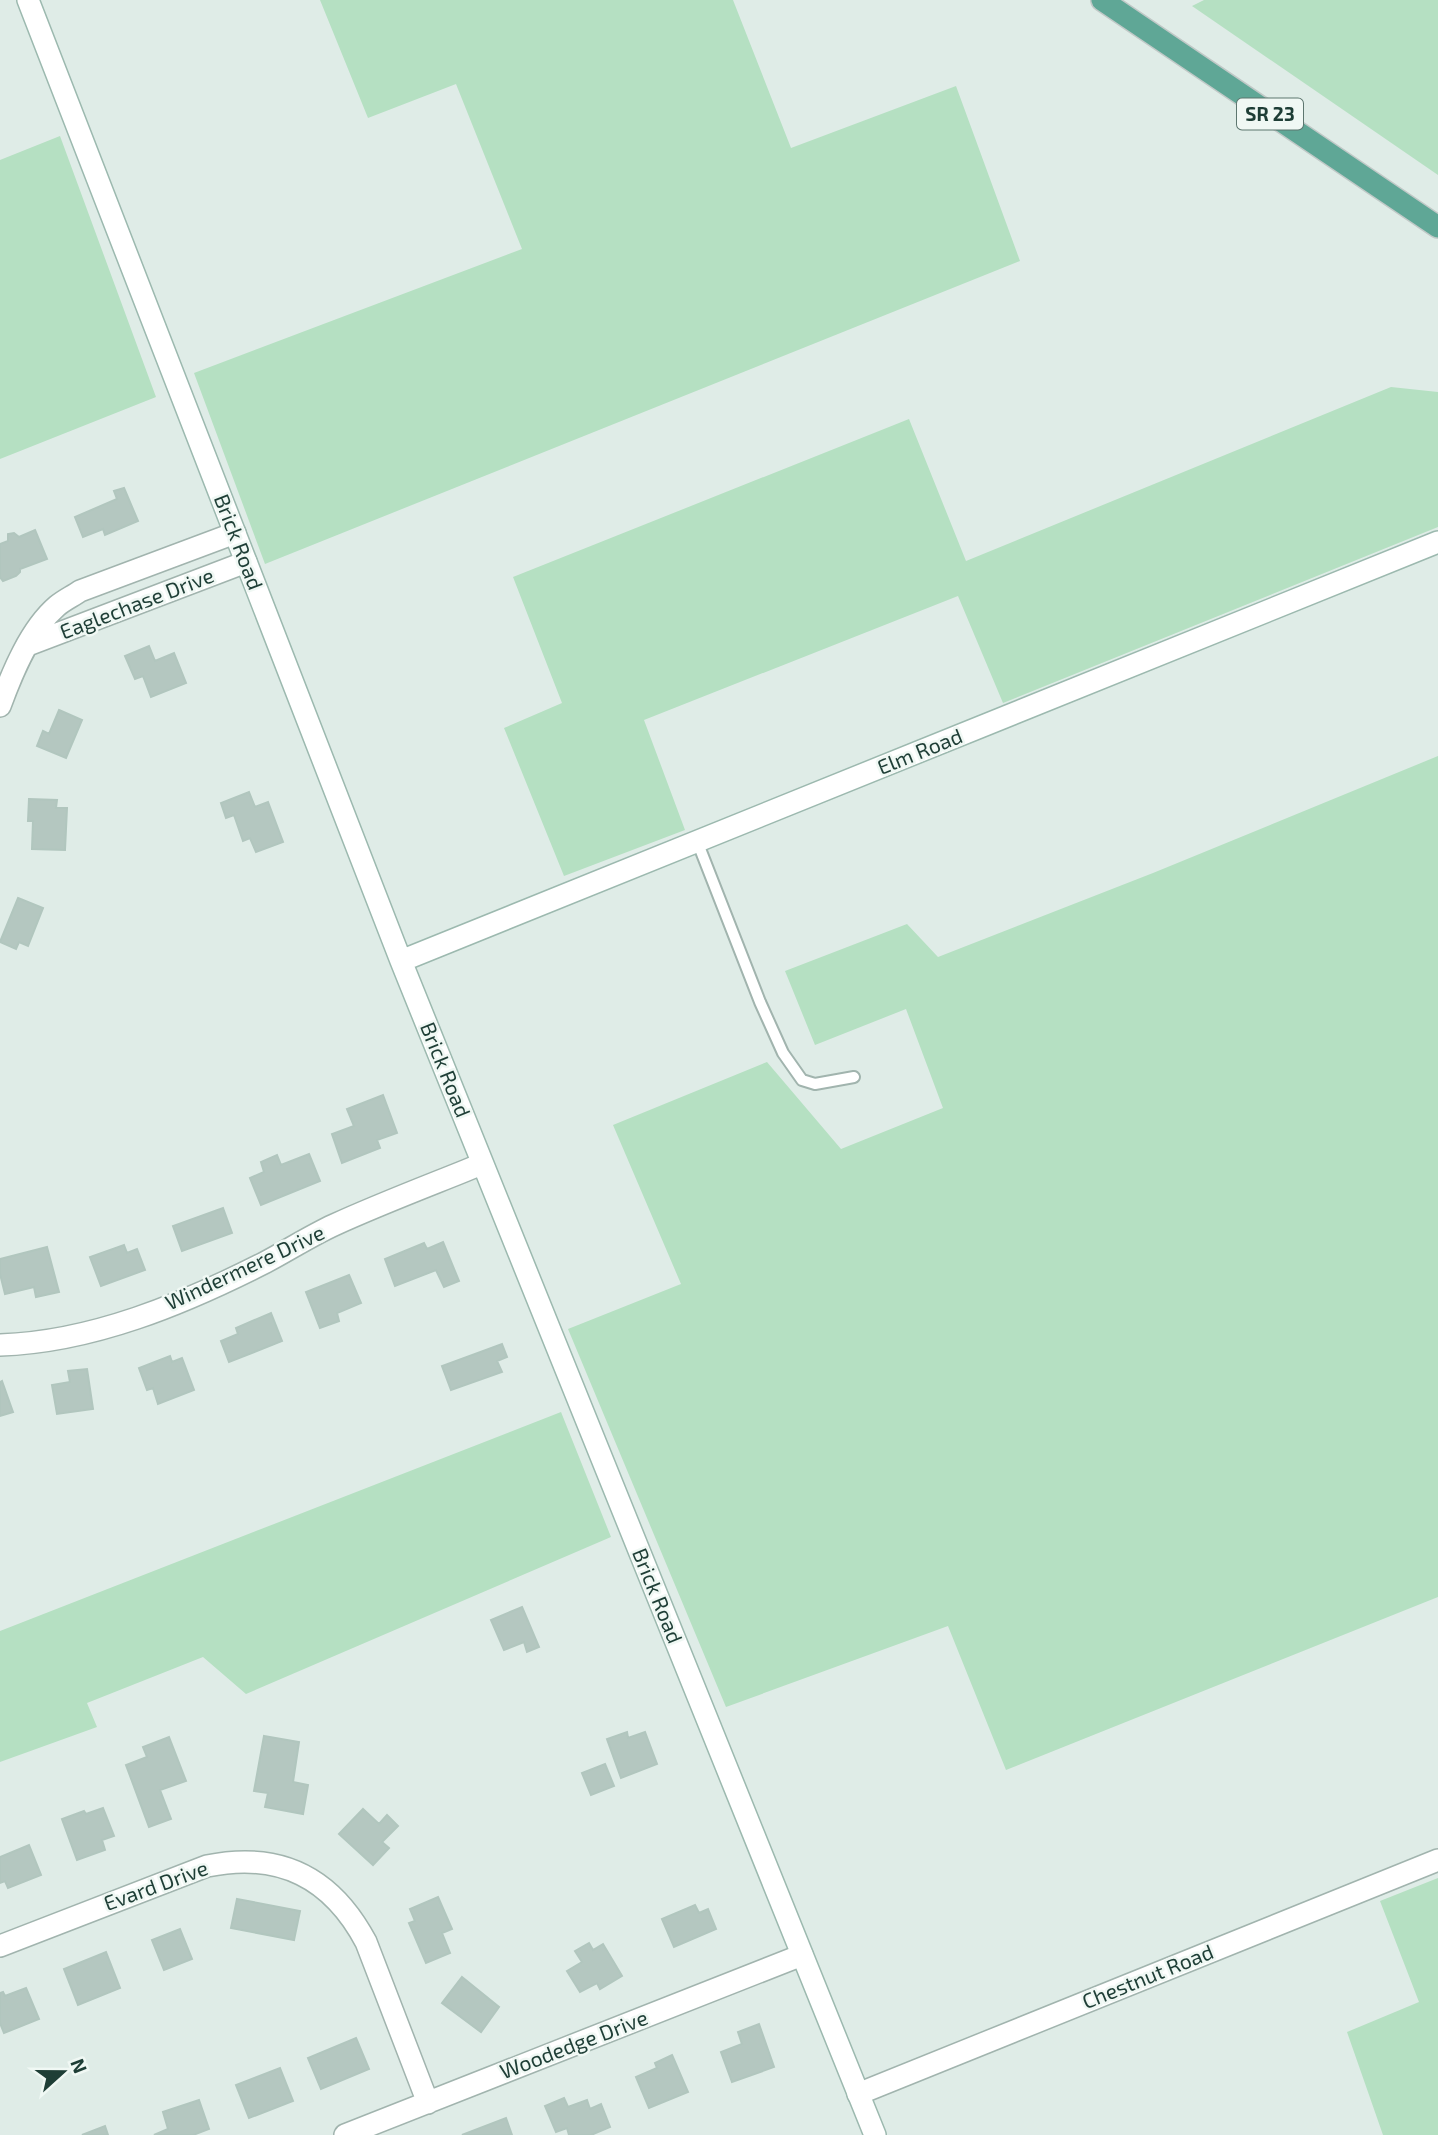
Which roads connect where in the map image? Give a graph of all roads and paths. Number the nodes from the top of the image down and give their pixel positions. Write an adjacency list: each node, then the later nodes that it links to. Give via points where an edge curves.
1 (28, 0): 4 (street, Brick Road)
2 (1102, 0): 3 (main road, SR 23)
3 (1438, 227)
4 (235, 533): 6 (street, Brick Road); 7 (street, via 80,591 57,606)
5 (1438, 542): 9 (street, Elm Road)
6 (246, 562): 7 (street, Eaglechase Drive); 10 (street, Brick Road)
7 (28, 645): 8 (street, via 13,669)
8 (0, 706)
9 (697, 841): 10 (street, Elm Road); 11 (lane, via 783,1053 802,1080 815,1084)
10 (401, 961): 12 (street, Brick Road)
11 (854, 1077)
12 (482, 1164): 13 (street, Windermere Drive, via 333,1226 159,1309 102,1329); 16 (street, Brick Road)
13 (0, 1345)
14 (1438, 1860): 17 (street, Chestnut Road)
15 (0, 1946): 18 (street, Evard Drive, via 207,1866 256,1862 292,1870 317,1882 354,1919)
16 (802, 1955): 17 (street, Brick Road); 18 (street, Woodedge Drive)
17 (858, 2094): 20 (street, Brick Road)
18 (428, 2103): 19 (street, Woodedge Drive)
19 (345, 2135)
20 (875, 2135)

